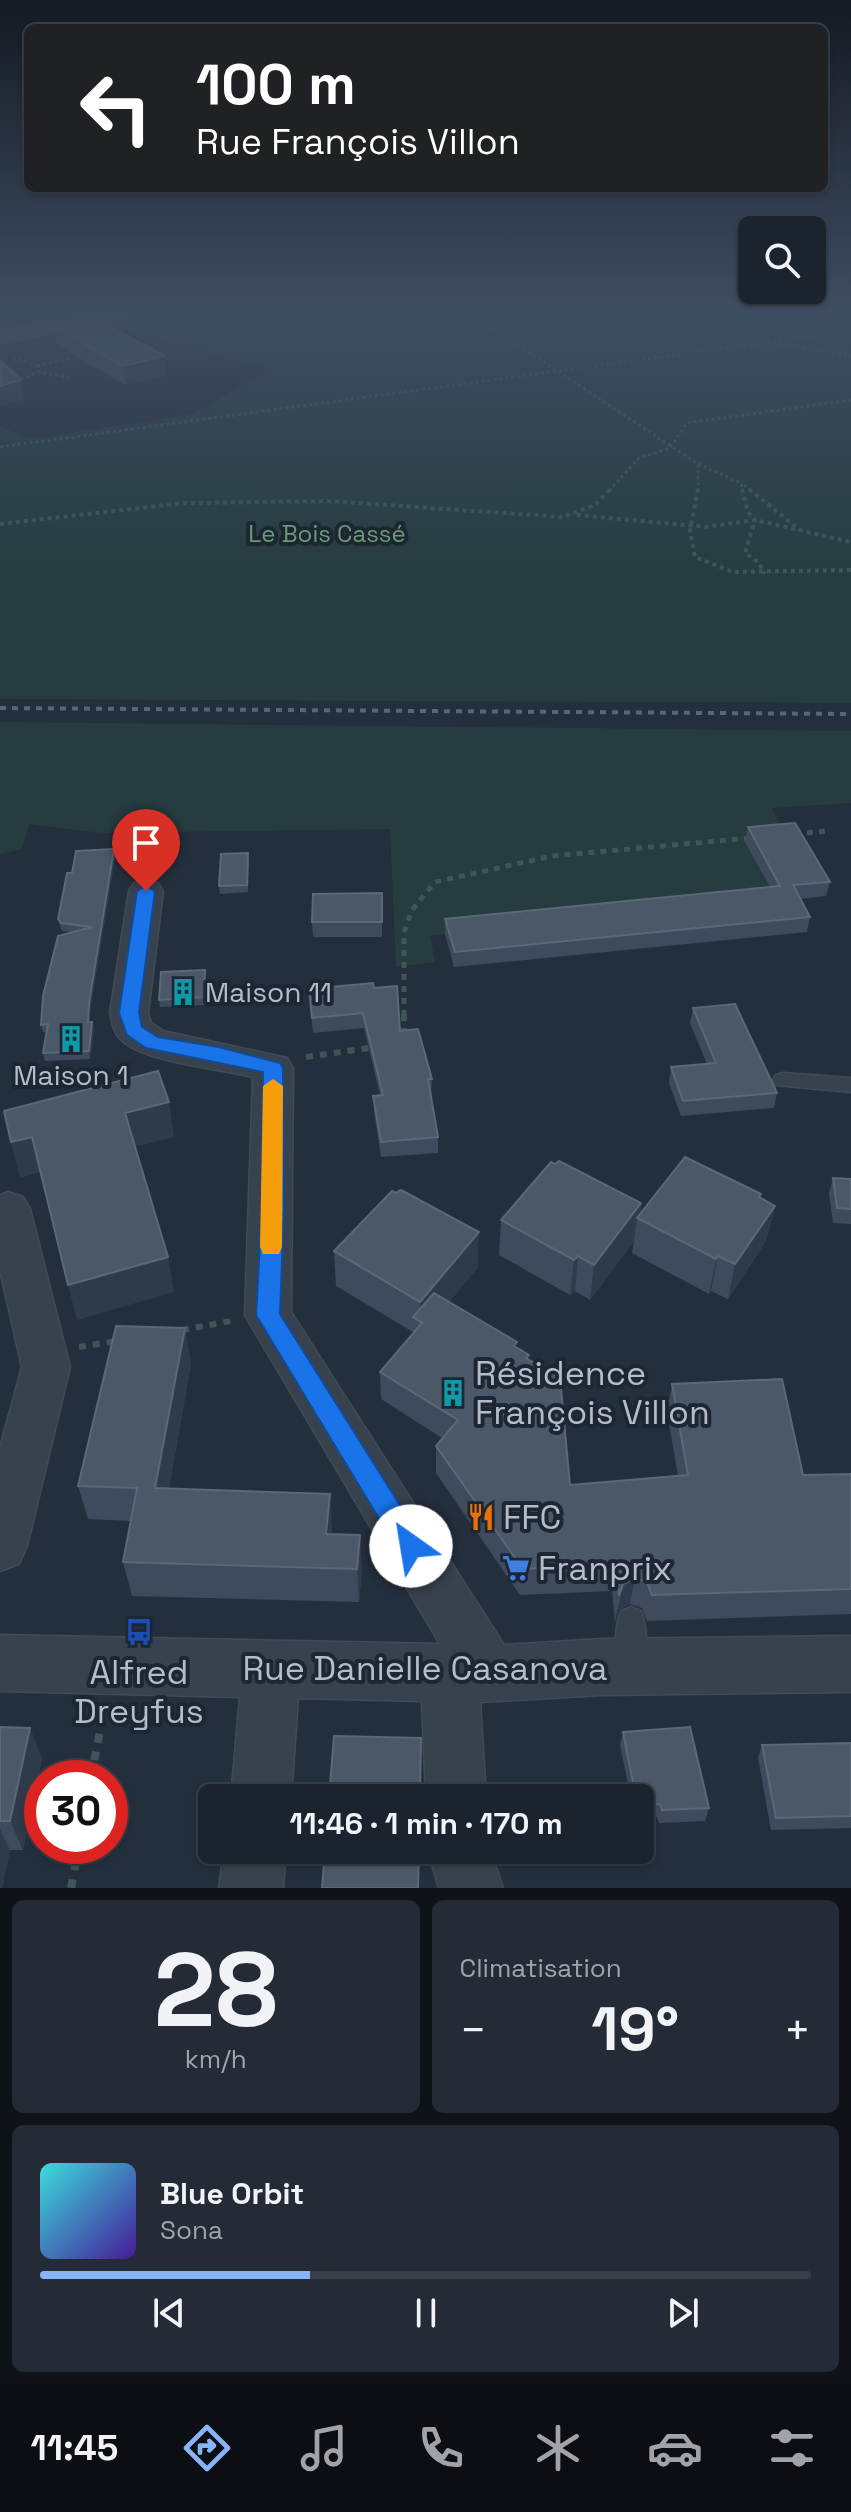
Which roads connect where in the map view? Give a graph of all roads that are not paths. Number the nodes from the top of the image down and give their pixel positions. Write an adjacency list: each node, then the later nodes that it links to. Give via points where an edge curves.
1 (146, 891): 9 (street, via 129,1013 133,1030 153,1043 273,1068 268,1315)
2 (783, 1080): 3 (lane)
3 (851, 1085)
4 (8, 1209): 5 (street, via 46,1367)
5 (0, 1546)
6 (0, 1663): 8 (street, Rue Danielle Casanova)
7 (851, 1664): 9 (street, Rue Danielle Casanova, via 631,1644)
8 (271, 1669): 9 (street, Rue Danielle Casanova); 10 (street)
9 (469, 1673): 11 (street)
10 (262, 1784)
11 (457, 1784)
12 (254, 1864): 14 (street)
13 (463, 1864): 15 (street)
14 (251, 1888)
15 (471, 1888)

